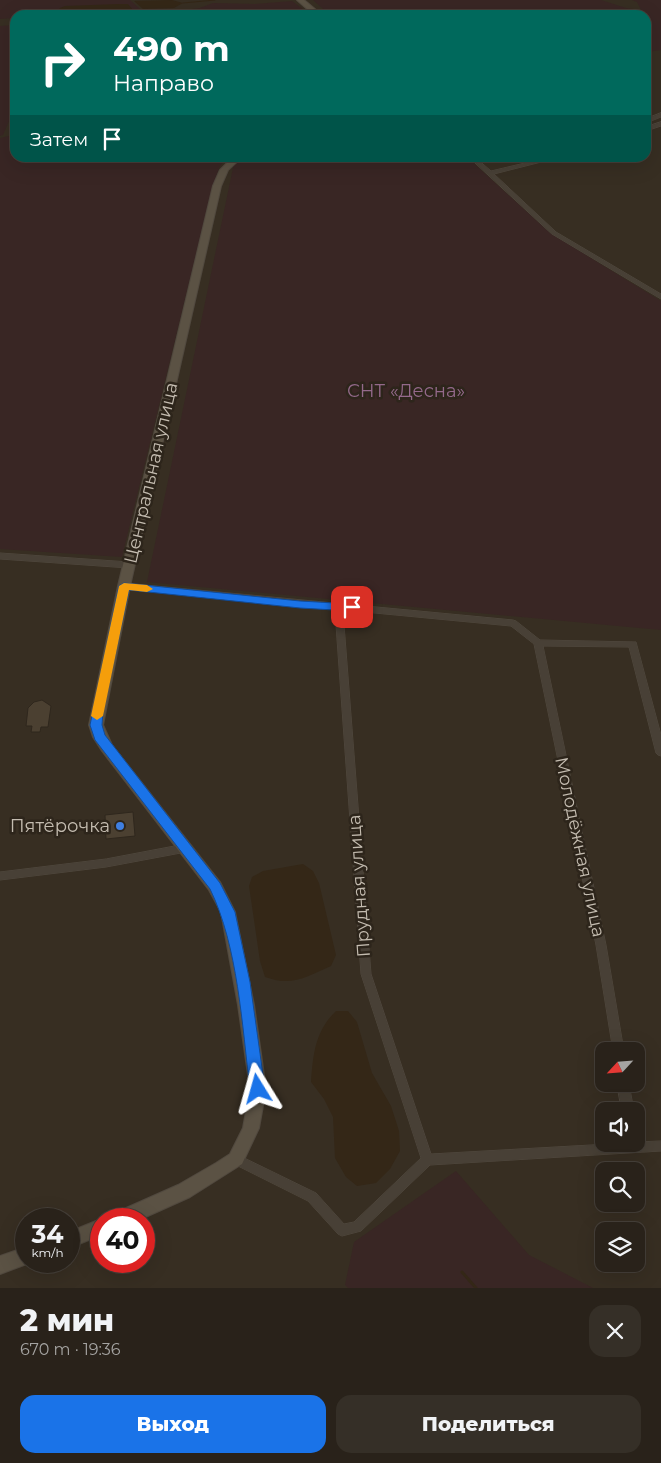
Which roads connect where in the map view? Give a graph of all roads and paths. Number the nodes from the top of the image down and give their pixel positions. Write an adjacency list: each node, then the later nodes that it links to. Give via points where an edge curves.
1 (300, 0): 2 (street)
2 (312, 10)
3 (230, 162): 9 (street, Центральная улица, via 222,171 217,186)
4 (477, 162): 6 (street)
5 (535, 162): 6 (street)
6 (490, 173): 7 (street, via 554,233)
7 (661, 297)
8 (0, 556): 9 (street)
9 (129, 565): 10 (street, Центральная улица)
10 (124, 586): 11 (street); 14 (street, Центральная улица, via 96,725 107,748)
11 (352, 607): 12 (street, via 513,623); 21 (street, Прудная улица, via 340,625 366,974)
12 (538, 643): 13 (street, via 633,644); 16 (street, Молодёжная улица, via 601,945)
13 (661, 753)
14 (186, 848): 15 (street, via 106,863); 20 (street, Центральная улица, via 215,886 228,912 242,982 258,1089 250,1128)
15 (0, 876)
16 (617, 1042)
17 (645, 1145): 18 (street)
18 (661, 1146)
19 (595, 1148): 21 (street)
20 (236, 1158): 21 (street, via 312,1197 342,1230 357,1227); 22 (street, Центральная улица, via 205,1180)
21 (427, 1160)
22 (145, 1208)
23 (15, 1260): 24 (street)
24 (0, 1265)

